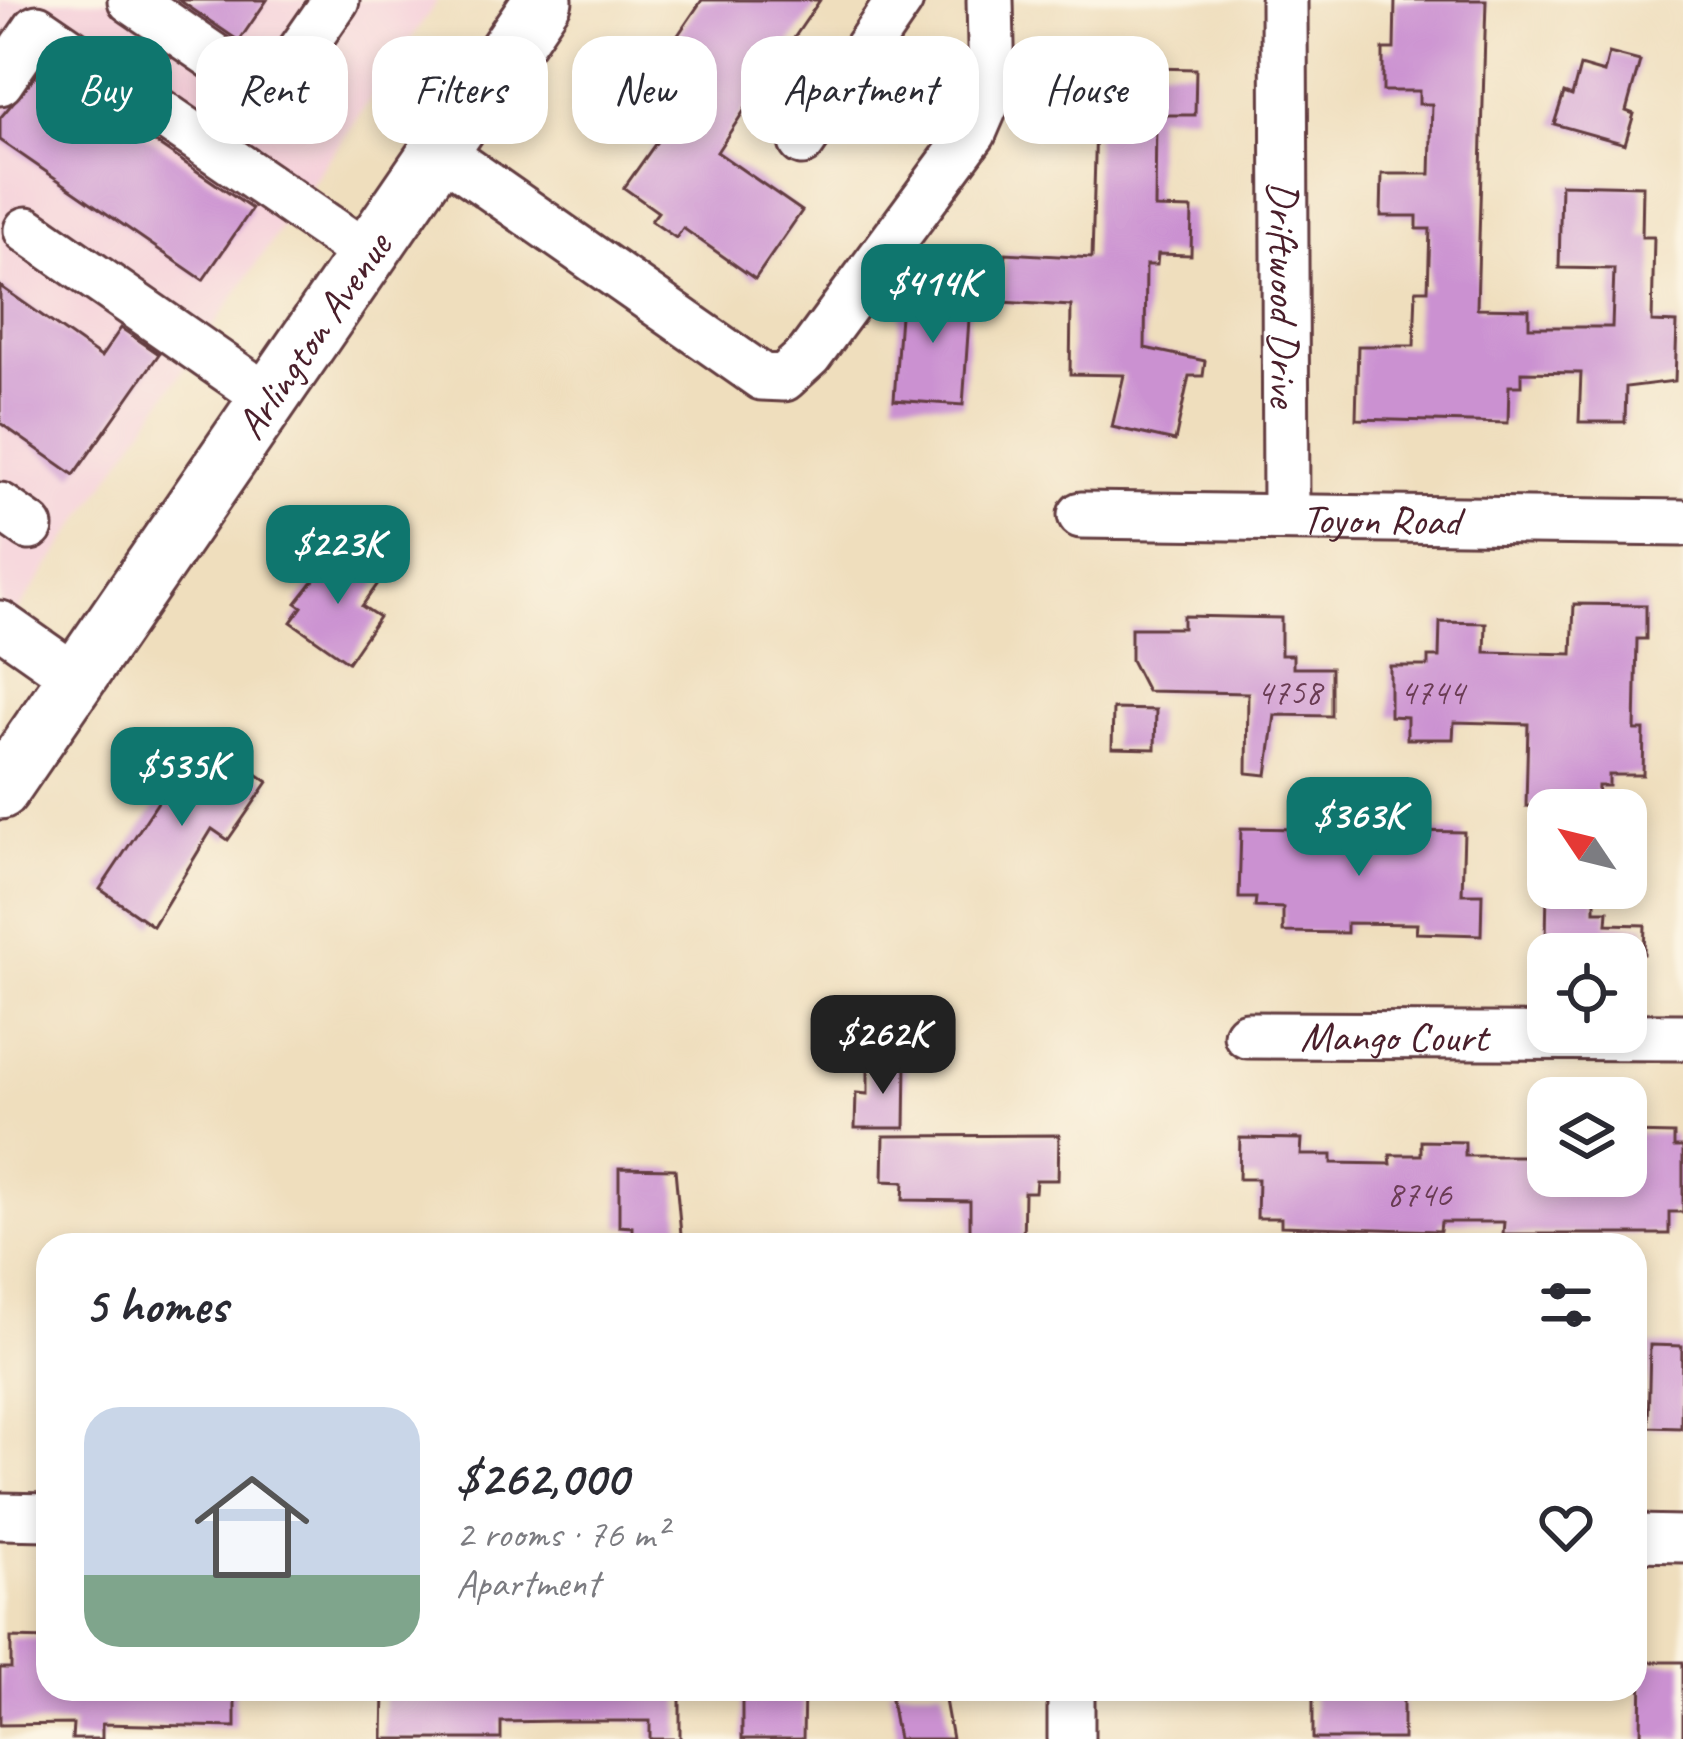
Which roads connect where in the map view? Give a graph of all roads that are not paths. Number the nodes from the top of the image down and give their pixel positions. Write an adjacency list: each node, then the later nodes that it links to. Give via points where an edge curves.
1 (131, 0): 2 (street, via 270,95)
2 (336, 0)
3 (543, 0): 9 (main road, Arlington Avenue)
4 (900, 0): 7 (street)
5 (990, 0): 9 (street, via 992,88 973,134 784,378 762,377)
6 (1284, 0): 14 (street, Driftwood Drive)
7 (875, 36)
8 (0, 82): 11 (street, via 38,28)
9 (439, 151): 11 (main road, Arlington Avenue)
10 (27, 230): 12 (street)
11 (368, 255): 12 (main road, Arlington Avenue)
12 (269, 398): 17 (main road, Arlington Avenue)
13 (1081, 515): 14 (street, Toyon Road)
14 (1286, 516): 15 (street, Toyon Road)
15 (1683, 523)
16 (0, 625): 17 (street)
17 (77, 678): 18 (main road, Arlington Avenue)
18 (0, 790)
19 (1247, 1035): 20 (street, Mango Court)
20 (1683, 1037)
21 (0, 1516): 22 (street)
22 (36, 1517)
23 (1647, 1538): 24 (street)
24 (1683, 1539)
25 (1071, 1701): 26 (street)
26 (1071, 1739)

